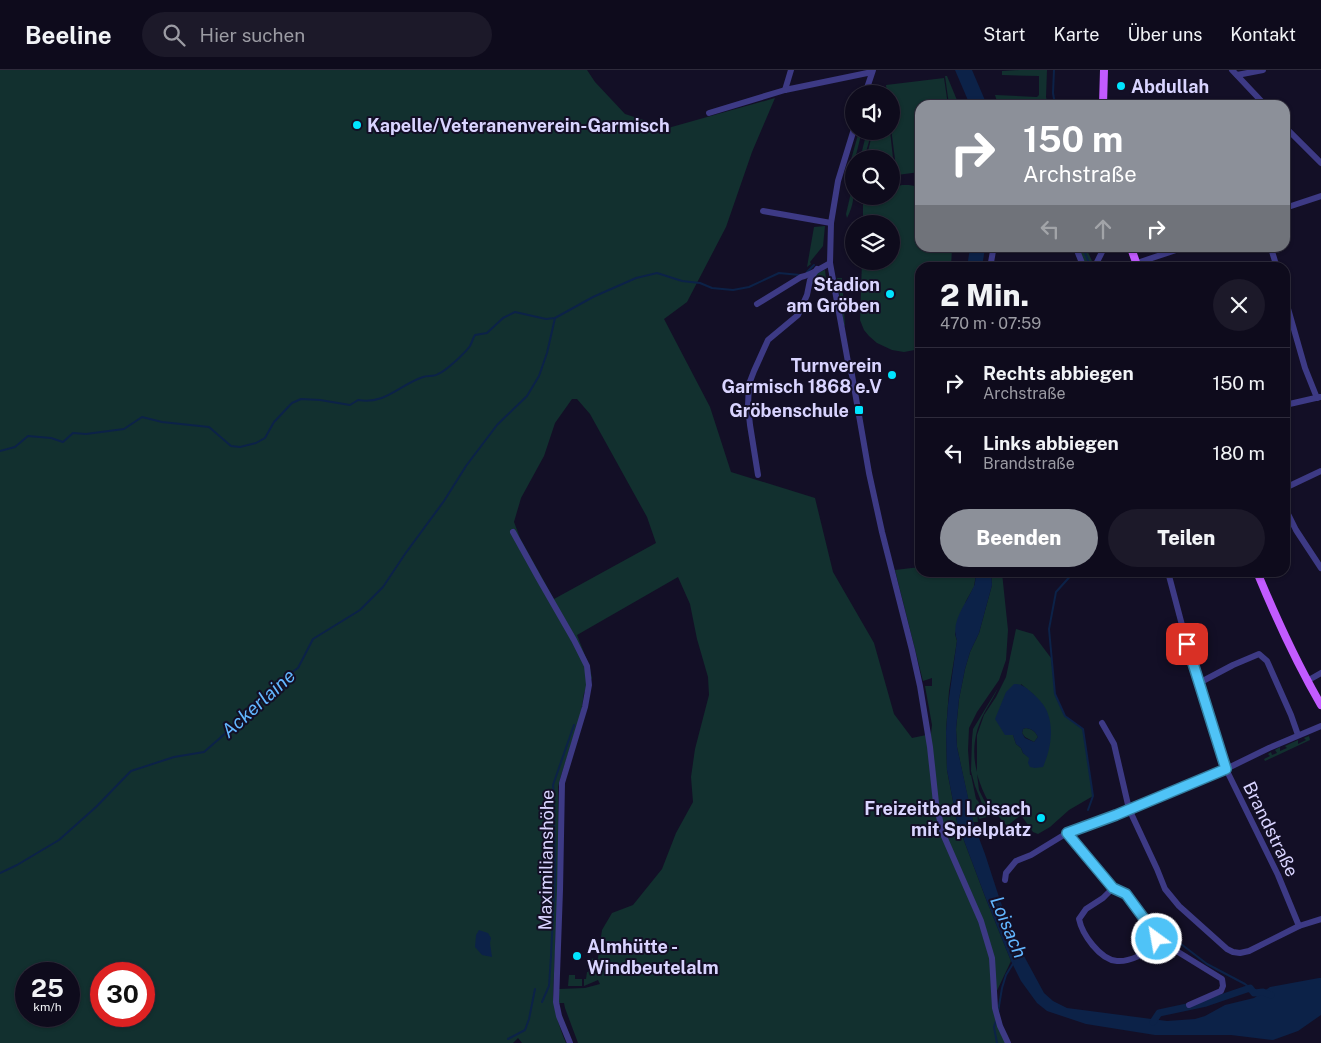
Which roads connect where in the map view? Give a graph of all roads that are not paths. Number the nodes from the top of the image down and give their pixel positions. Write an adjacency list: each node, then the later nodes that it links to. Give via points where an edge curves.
1 (791, 70): 8 (street)
2 (1104, 70): 9 (main road)
3 (1232, 70): 6 (street)
4 (1263, 70): 6 (street)
5 (872, 71): 7 (street); 8 (street)
6 (1237, 75): 10 (street)
7 (868, 85)
8 (785, 90): 11 (street)
9 (1104, 100)
10 (1260, 100)
11 (709, 113)
12 (1290, 133): 14 (street)
13 (850, 140): 18 (street, via 838,181)
14 (1321, 163)
15 (1321, 196): 16 (street)
16 (1290, 206)
17 (763, 211): 18 (street)
18 (831, 223): 21 (street)
19 (1171, 252): 20 (street)
20 (1145, 262)
21 (830, 263): 22 (street); 54 (street, via 869,473 924,710 943,834 981,920 992,958 995,1008)
22 (817, 269): 23 (street); 28 (street, via 798,315 768,340 749,384 748,406)
23 (757, 304)
24 (1290, 316): 25 (street, via 1305,368)
25 (1319, 398): 26 (street)
26 (1290, 404)
27 (1321, 470): 29 (street)
28 (758, 475)
29 (1290, 486)
30 (1290, 518): 32 (street)
31 (513, 532): 53 (street, Maximilianshöhe, via 587,666 589,685 585,706 562,783 556,1002)
32 (1321, 568)
33 (1169, 577): 37 (street, Brandstraße)
34 (1260, 577): 36 (main road)
35 (1321, 673): 36 (street)
36 (1307, 681): 38 (main road)
37 (1199, 683): 41 (street, via 1259,654 1267,661); 42 (street, Brandstraße)
38 (1321, 704)
39 (1102, 723): 43 (street, via 1114,744)
40 (1321, 726): 41 (street)
41 (1298, 735): 42 (street)
42 (1226, 769): 43 (street); 48 (street, Brandstraße)
43 (1129, 809): 44 (street); 48 (street, via 1164,889 1227,949 1240,953 1249,951)
44 (1067, 833): 45 (street, via 1016,861 1006,873); 46 (street)
45 (1005, 880)
46 (1113, 888): 49 (street, via 1126,894); 50 (street, via 1082,914 1079,919 1083,933 1101,953 1116,961 1136,957)
47 (1321, 919): 48 (street)
48 (1299, 926)
49 (1157, 939): 50 (street); 51 (street)
50 (1152, 949): 51 (street)
51 (1174, 950): 52 (street, via 1222,979 1222,991)
52 (1189, 1005)
53 (570, 1043)
54 (1008, 1043)

